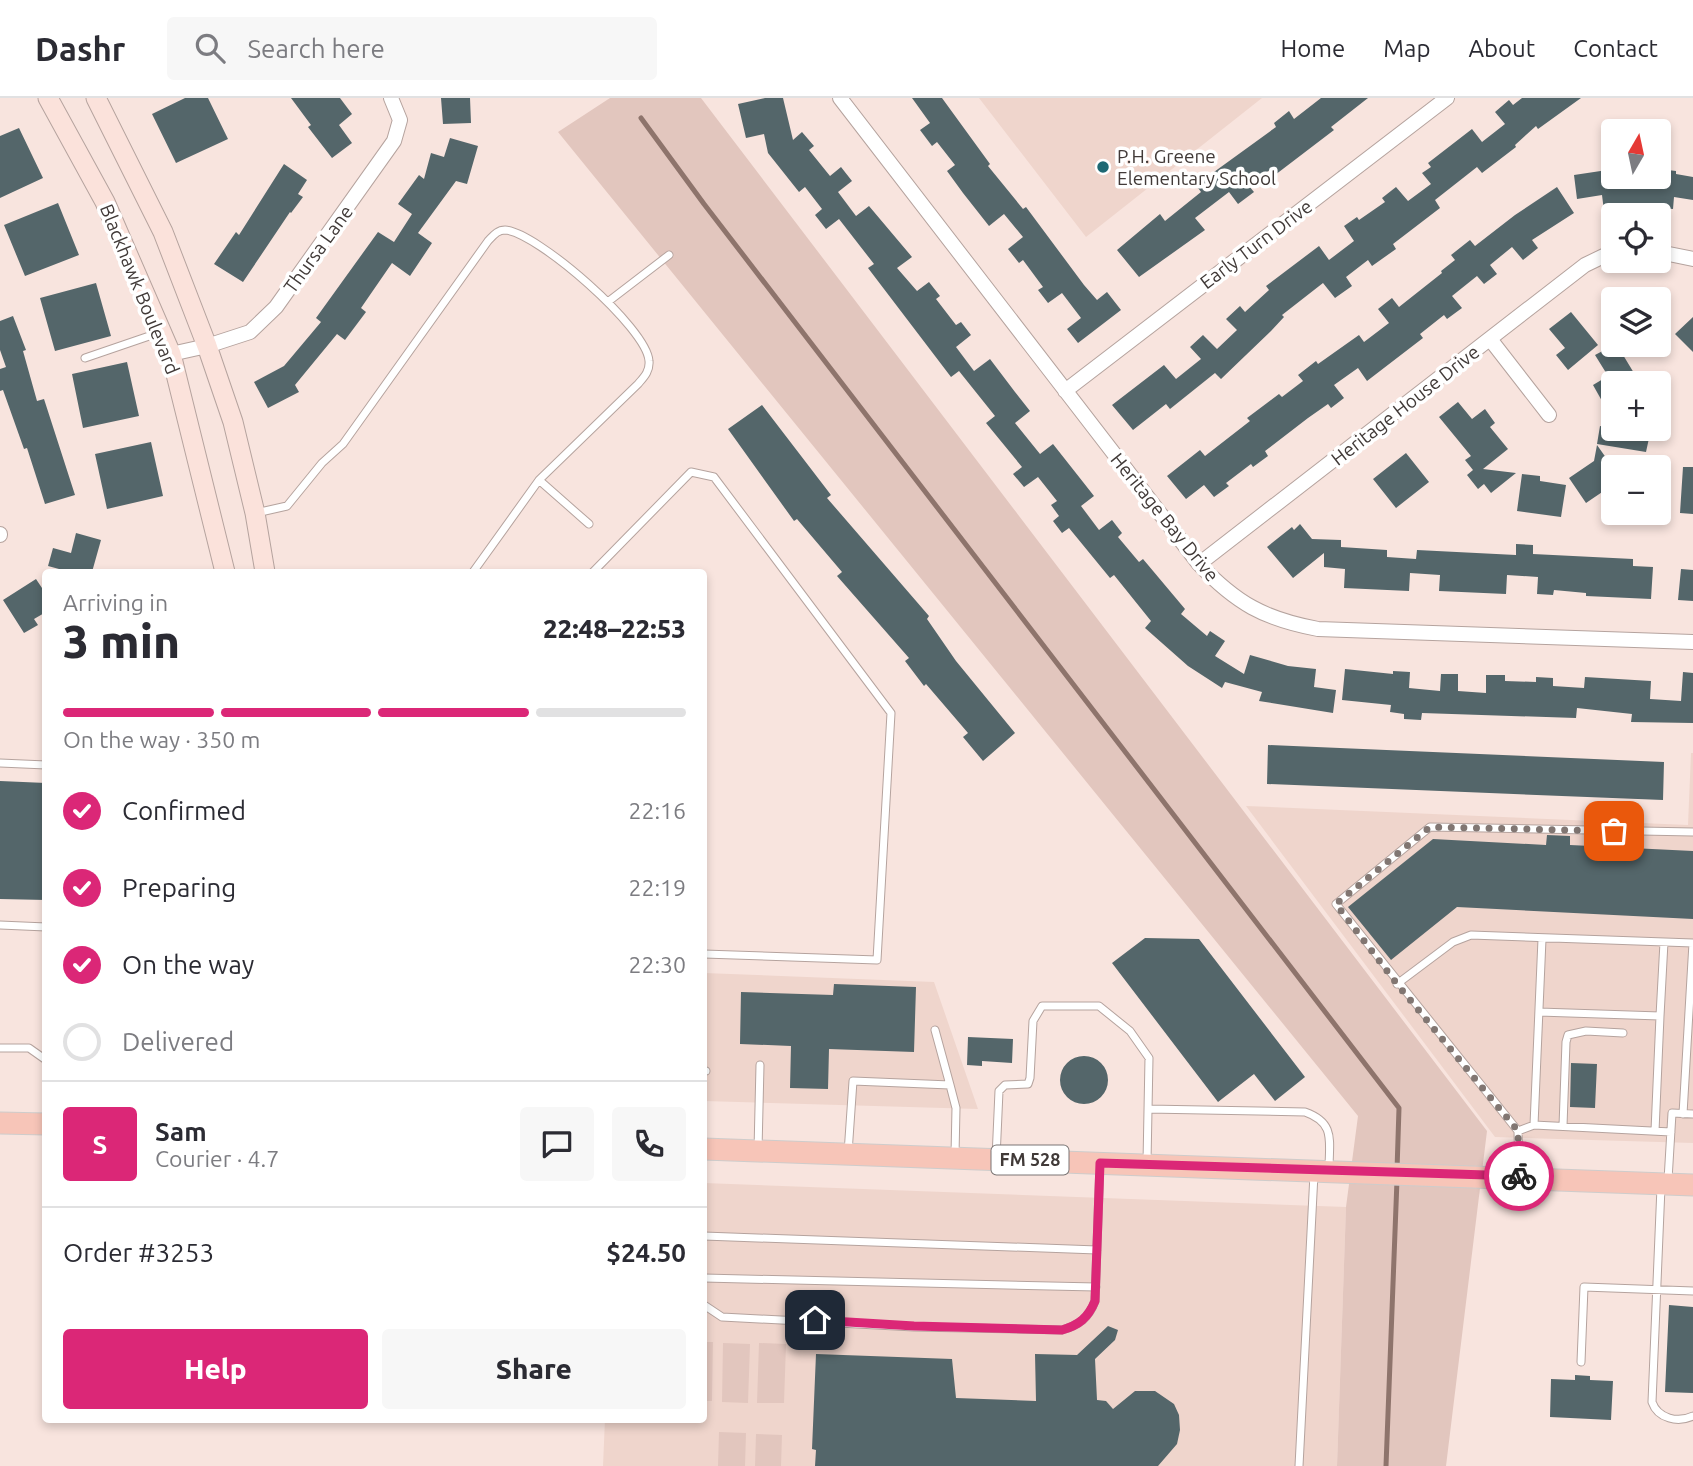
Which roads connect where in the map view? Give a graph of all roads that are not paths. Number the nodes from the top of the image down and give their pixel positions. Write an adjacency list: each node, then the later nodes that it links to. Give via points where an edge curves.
1 (48, 98): 11 (main road, Blackhawk Boulevard, via 105,202)
2 (96, 98): 13 (main road, Blackhawk Boulevard, via 163,232)
3 (391, 98): 13 (street, Thursa Lane, via 400,120 386,156 276,307 250,332)
4 (840, 98): 16 (street, Heritage Bay Drive)
5 (1447, 98): 16 (street, Early Turn Drive)
6 (1671, 254): 9 (street)
7 (669, 256): 10 (lane)
8 (1601, 257): 12 (street, Heritage House Drive)
9 (1693, 259)
10 (609, 301): 18 (lane, via 649,358 646,376); 19 (lane, via 524,237 498,231 343,444 287,506)
11 (161, 331): 14 (main road, Blackhawk Boulevard); 15 (lane)
12 (1490, 339): 17 (street); 21 (street, Heritage House Drive)
13 (207, 346): 14 (street, Thursa Lane); 19 (main road, Blackhawk Boulevard, via 233,422)
14 (171, 354): 22 (main road, Blackhawk Boulevard)
15 (85, 358)
16 (1065, 391): 21 (street, Heritage Bay Drive)
17 (1549, 415)
18 (539, 480): 20 (lane); 24 (lane)
19 (256, 513): 23 (main road, Blackhawk Boulevard)
20 (589, 524)
21 (1199, 564): 26 (street, Heritage Bay Drive, via 1251,608 1283,622 1318,629)
22 (224, 569)
23 (265, 569)
24 (475, 569)
25 (596, 569): 34 (lane, via 691,472 714,477 891,713 877,960)
26 (1693, 642)
27 (0, 764): 28 (lane)
28 (42, 765)
29 (1693, 832): 35 (lane, via 1430,827 1336,904)
30 (0, 925): 31 (lane)
31 (42, 926)
32 (1542, 939): 33 (lane); 35 (lane, via 1471,935 1453,942); 36 (lane)
33 (1664, 942): 37 (lane); 45 (lane, via 1693,943)
34 (707, 954)
35 (1397, 984): 51 (lane)
36 (1539, 1012): 37 (lane); 49 (lane)
37 (1660, 1016): 52 (lane)
38 (935, 1030): 43 (lane)
39 (1623, 1032): 50 (lane, via 1568,1035)
40 (0, 1048): 41 (lane, via 29,1048)
41 (42, 1057)
42 (760, 1065): 55 (lane)
43 (950, 1085): 56 (lane, via 853,1081); 57 (lane, via 956,1108)
44 (1148, 1109): 58 (lane, via 1149,1058 1130,1031 1099,1006 1042,1006 1033,1021 1028,1084 1005,1085 999,1091); 60 (lane); 61 (lane, via 1305,1112 1320,1117 1328,1127)
45 (1683, 1114): 46 (lane); 53 (lane, via 1672,1114)
46 (1693, 1114)
47 (0, 1123): 48 (main road)
48 (42, 1124)
49 (1534, 1125): 50 (lane); 51 (lane)
50 (1563, 1126): 52 (lane)
51 (1518, 1131): 62 (lane)
52 (1655, 1131): 53 (lane)
53 (1671, 1132): 63 (lane)
54 (707, 1149): 55 (main road, FM 528)
55 (758, 1151): 56 (main road, FM 528)
56 (848, 1154): 57 (main road, FM 528)
57 (955, 1158): 58 (main road, FM 528)
58 (996, 1159): 59 (main road, FM 528)
59 (1100, 1163): 60 (main road, FM 528); 66 (lane)
60 (1147, 1164): 61 (main road, FM 528)
61 (1322, 1170): 62 (main road, FM 528); 74 (lane)
62 (1519, 1177): 63 (main road, FM 528)
63 (1665, 1184): 64 (main road, FM 528); 69 (lane)
64 (1693, 1185)
65 (707, 1236): 66 (lane)
66 (1097, 1250): 68 (lane)
67 (707, 1278): 68 (lane)
68 (1096, 1287): 71 (lane, via 1090,1313 1062,1330 722,1317)
69 (1656, 1289): 70 (lane); 72 (lane, via 1584,1287); 73 (lane, via 1652,1402 1667,1418)
70 (1693, 1291)
71 (707, 1307)
72 (1581, 1362)
73 (1693, 1416)
74 (1299, 1466)

